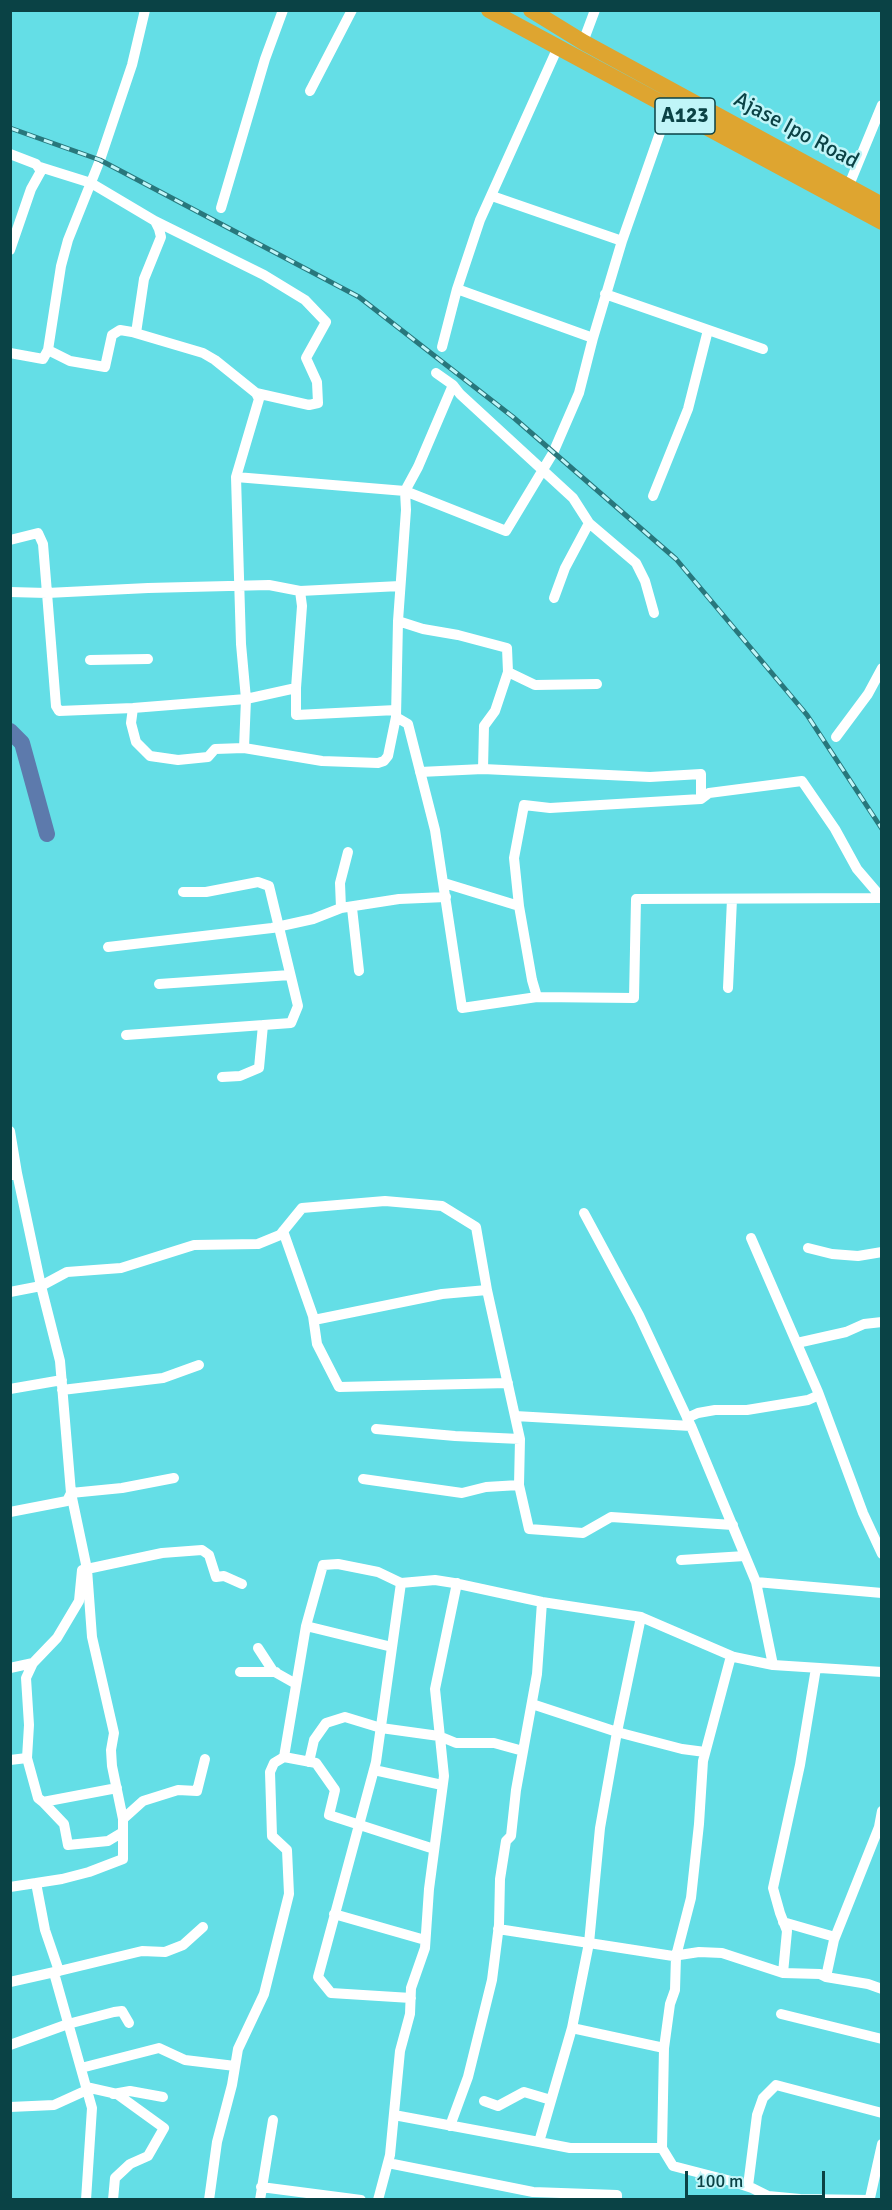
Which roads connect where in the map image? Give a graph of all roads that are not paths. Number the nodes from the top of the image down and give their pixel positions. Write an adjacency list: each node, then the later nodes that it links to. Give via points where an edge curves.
1 (145, 10): 14 (street, via 132,65)
2 (283, 10): 18 (street)
3 (352, 10): 9 (street)
4 (489, 10): 8 (highway, Ajase Ipo Road / A123)
5 (531, 10): 7 (highway, Ajase Ipo Road / A123)
6 (595, 10): 7 (street)
7 (583, 42): 15 (highway, Ajase Ipo Road / A123)
8 (558, 47): 11 (highway, Ajase Ipo Road / A123); 16 (street)
9 (310, 91)
10 (882, 105): 15 (street)
11 (669, 107): 20 (highway, Ajase Ipo Road / A123); 21 (street)
12 (10, 154): 13 (street)
13 (40, 167): 14 (street); 22 (street)
14 (91, 183): 19 (street); 29 (street, via 61,266)
15 (849, 185): 17 (highway, Ajase Ipo Road / A123)
16 (492, 196): 21 (street); 23 (street)
17 (882, 205)
18 (221, 208)
19 (155, 221): 26 (street, via 161,237 144,279); 34 (street, via 264,275 305,300 326,322 306,358 317,382 318,403 309,405)
20 (882, 222)
21 (622, 240): 24 (street)
22 (10, 250)
23 (457, 289): 27 (street); 28 (street)
24 (605, 294): 25 (street); 27 (street)
25 (708, 330): 30 (street); 38 (street, via 688,409)
26 (136, 333): 29 (street, via 120,330 112,335 105,367 70,361); 34 (street, via 202,353)
27 (593, 338): 35 (street, via 579,393)
28 (442, 346)
29 (48, 350): 31 (street, via 43,359)
30 (763, 350)
31 (10, 353)
32 (436, 373): 33 (street)
33 (453, 385): 35 (street); 37 (street)
34 (256, 393): 36 (street, via 259,399)
35 (543, 471): 37 (street, via 506,531); 39 (street, via 573,498)
36 (236, 477): 37 (street); 41 (street)
37 (405, 491): 42 (street)
38 (653, 496)
39 (589, 523): 46 (street); 47 (street, via 636,563)
40 (10, 540): 45 (street, via 38,533 43,544)
41 (239, 585): 43 (street); 45 (street); 55 (street)
42 (400, 586): 43 (street); 48 (street)
43 (300, 591): 54 (street)
44 (10, 592): 45 (street)
45 (47, 593): 56 (street, via 59,711)
46 (554, 597)
47 (654, 613)
48 (398, 621): 52 (street, via 507,648); 57 (street)
49 (148, 659): 50 (street)
50 (90, 660)
51 (882, 668): 58 (street)
52 (508, 672): 53 (street, via 535,685); 60 (street, via 495,711 484,726)
53 (597, 684)
54 (296, 688): 55 (street); 57 (street, via 296,715)
55 (246, 699): 56 (street); 59 (street)
56 (133, 708): 59 (street, via 131,723 136,742 150,756 178,760 208,757 215,748)
57 (396, 713): 59 (street, via 388,756 378,763 322,761); 61 (street, via 408,724)
58 (836, 737)
59 (244, 748)
60 (483, 770): 61 (street); 62 (street, via 650,777 701,774)
61 (420, 772): 64 (street)
62 (700, 799): 67 (street, via 709,793 802,781 835,828 857,869); 69 (street, via 550,808 524,805 514,858)
63 (348, 852): 70 (street, via 340,884)
64 (444, 883): 66 (street); 69 (street)
65 (183, 892): 71 (street, via 206,892 258,882 269,886)
66 (446, 897): 70 (street, via 399,899); 77 (street, via 462,1008)
67 (881, 897): 68 (street)
68 (732, 898): 76 (street); 77 (street, via 636,899 634,998)
69 (519, 906): 77 (street)
70 (346, 908): 71 (street); 73 (street)
71 (279, 927): 72 (street); 74 (street)
72 (108, 947)
73 (358, 971)
74 (290, 975): 75 (street); 78 (street, via 298,1006 291,1023)
75 (159, 984)
76 (728, 988)
77 (537, 997)
78 (263, 1025): 79 (street); 80 (street, via 259,1068 240,1076)
79 (126, 1035)
80 (222, 1077)
81 (10, 1131): 82 (street)
82 (14, 1174): 88 (street)
83 (584, 1213): 100 (street, via 639,1315)
84 (283, 1231): 88 (street, via 258,1244 194,1245 121,1268 67,1272); 89 (street, via 302,1208 385,1201 442,1206 476,1227); 91 (street)
85 (751, 1238): 93 (street)
86 (808, 1248): 87 (street, via 849,1255)
87 (882, 1252)
88 (40, 1286): 90 (street); 96 (street, via 60,1362)
89 (487, 1290): 91 (street, via 442,1294); 95 (street)
90 (10, 1292)
91 (314, 1320): 95 (street, via 316,1344 339,1387)
92 (882, 1322): 93 (street)
93 (797, 1343): 98 (street)
94 (199, 1365): 96 (street, via 163,1378)
95 (508, 1383): 99 (street)
96 (62, 1385): 97 (street); 106 (street)
97 (10, 1389)
98 (819, 1395): 100 (street, via 747,1410 698,1413); 110 (street, via 862,1513)
99 (515, 1416): 100 (street); 102 (street)
100 (689, 1422): 108 (street)
101 (376, 1429): 102 (street)
102 (520, 1439): 105 (street)
103 (174, 1478): 106 (street)
104 (363, 1479): 105 (street, via 462,1493 486,1486)
105 (519, 1485): 108 (street, via 529,1529 583,1533 611,1517)
106 (71, 1493): 107 (street, via 68,1501); 109 (street)
107 (10, 1512)
108 (733, 1525): 111 (street)
109 (84, 1552): 113 (street); 125 (street, via 79,1601 57,1638)
110 (882, 1554)
111 (745, 1556): 112 (street); 114 (street)
112 (681, 1560)
113 (87, 1569): 117 (street, via 162,1553 202,1550 209,1555 216,1578 224,1576); 146 (street, via 92,1637 114,1733 111,1750)
114 (756, 1582): 118 (street); 126 (street)
115 (401, 1583): 116 (street); 121 (street, via 378,1572 324,1565); 122 (street)
116 (457, 1583): 119 (street); 136 (street, via 435,1689)
117 (242, 1584)
118 (882, 1593)
119 (542, 1602): 120 (street); 133 (street)
120 (641, 1617): 124 (street); 135 (street)
121 (306, 1626): 122 (street); 132 (street)
122 (392, 1647): 134 (street)
123 (258, 1648): 130 (street)
124 (731, 1656): 126 (street); 138 (street)
125 (33, 1663): 127 (street); 140 (street, via 26,1678)
126 (774, 1665): 128 (street)
127 (10, 1668)
128 (816, 1668): 131 (street); 156 (street, via 773,1888)
129 (240, 1672): 130 (street)
130 (276, 1672): 132 (street)
131 (882, 1672)
132 (296, 1684): 139 (street)
133 (532, 1704): 135 (street); 137 (street)
134 (381, 1728): 136 (street); 143 (street, via 345,1717 326,1723 314,1740); 144 (street)
135 (616, 1732): 138 (street); 161 (street, via 600,1828)
136 (439, 1736): 137 (street, via 456,1743 494,1743); 145 (street)
137 (523, 1751): 158 (street, via 511,1836 500,1879)
138 (705, 1752): 162 (street, via 691,1898)
139 (284, 1757): 143 (street); 176 (street, via 274,1763 270,1772 272,1836 287,1850 289,1894 264,1994 238,2049)
140 (27, 1758): 142 (street); 147 (street, via 38,1798)
141 (205, 1759): 149 (street, via 197,1791 178,1790 143,1801)
142 (10, 1760)
143 (309, 1762): 150 (street, via 316,1763 335,1790 329,1815)
144 (374, 1770): 145 (street); 150 (street)
145 (442, 1785): 152 (street)
146 (117, 1788): 147 (street); 149 (street)
147 (44, 1802): 151 (street, via 64,1824 68,1845 108,1841)
148 (882, 1811): 159 (street)
149 (123, 1819): 151 (street)
150 (359, 1825): 152 (street); 155 (street)
151 (123, 1832): 153 (street, via 123,1858 89,1872)
152 (434, 1850): 160 (street)
153 (36, 1883): 154 (street); 163 (street)
154 (10, 1887)
155 (334, 1914): 160 (street); 168 (street, via 318,1977 331,1993)
156 (783, 1922): 159 (street); 164 (street, via 787,1931)
157 (203, 1927): 163 (street, via 183,1946 165,1952 142,1951)
158 (498, 1929): 161 (street); 187 (street, via 492,1980 479,2036)
159 (836, 1937): 165 (street)
160 (425, 1940): 168 (street)
161 (589, 1943): 162 (street); 172 (street)
162 (676, 1956): 164 (street, via 722,1953); 175 (street, via 675,1990)
163 (56, 1972): 166 (street); 170 (street)
164 (783, 1972): 165 (street)
165 (826, 1977): 167 (street)
166 (10, 1982)
167 (882, 1989)
168 (411, 1998): 185 (street, via 400,2051)
169 (781, 2014): 173 (street)
170 (68, 2024): 171 (street, via 122,2011); 174 (street); 177 (street)
171 (129, 2024)
172 (572, 2028): 175 (street); 181 (street)
173 (882, 2039)
174 (10, 2045)
175 (664, 2048): 190 (street)
176 (235, 2066): 177 (street, via 185,2060 159,2048); 196 (street, via 217,2142)
177 (81, 2068): 178 (street)
178 (88, 2092): 179 (street); 183 (street, via 54,2105); 194 (street, via 92,2108)
179 (117, 2094): 180 (street, via 130,2091); 195 (street, via 164,2128 148,2156 130,2164 115,2178)
180 (163, 2097)
181 (551, 2100): 182 (street, via 524,2092 498,2106); 188 (street)
182 (484, 2101)
183 (10, 2107)
184 (882, 2113): 192 (street, via 776,2085 763,2098 757,2115)
185 (394, 2115): 187 (street); 191 (street)
186 (273, 2120): 193 (street)
187 (450, 2126): 188 (street)
188 (538, 2142): 190 (street, via 570,2148)
189 (882, 2144): 202 (street)
190 (662, 2148): 192 (street, via 674,2166)
191 (388, 2163): 199 (street); 200 (street, via 533,2192 617,2195)
192 (748, 2186): 201 (street, via 768,2196)
193 (261, 2187): 197 (street); 198 (street)
194 (86, 2199)
195 (113, 2199)
196 (209, 2199)
197 (260, 2199)
198 (361, 2199)
199 (378, 2199)
200 (617, 2199)
201 (803, 2199): 202 (street)
202 (870, 2199)

